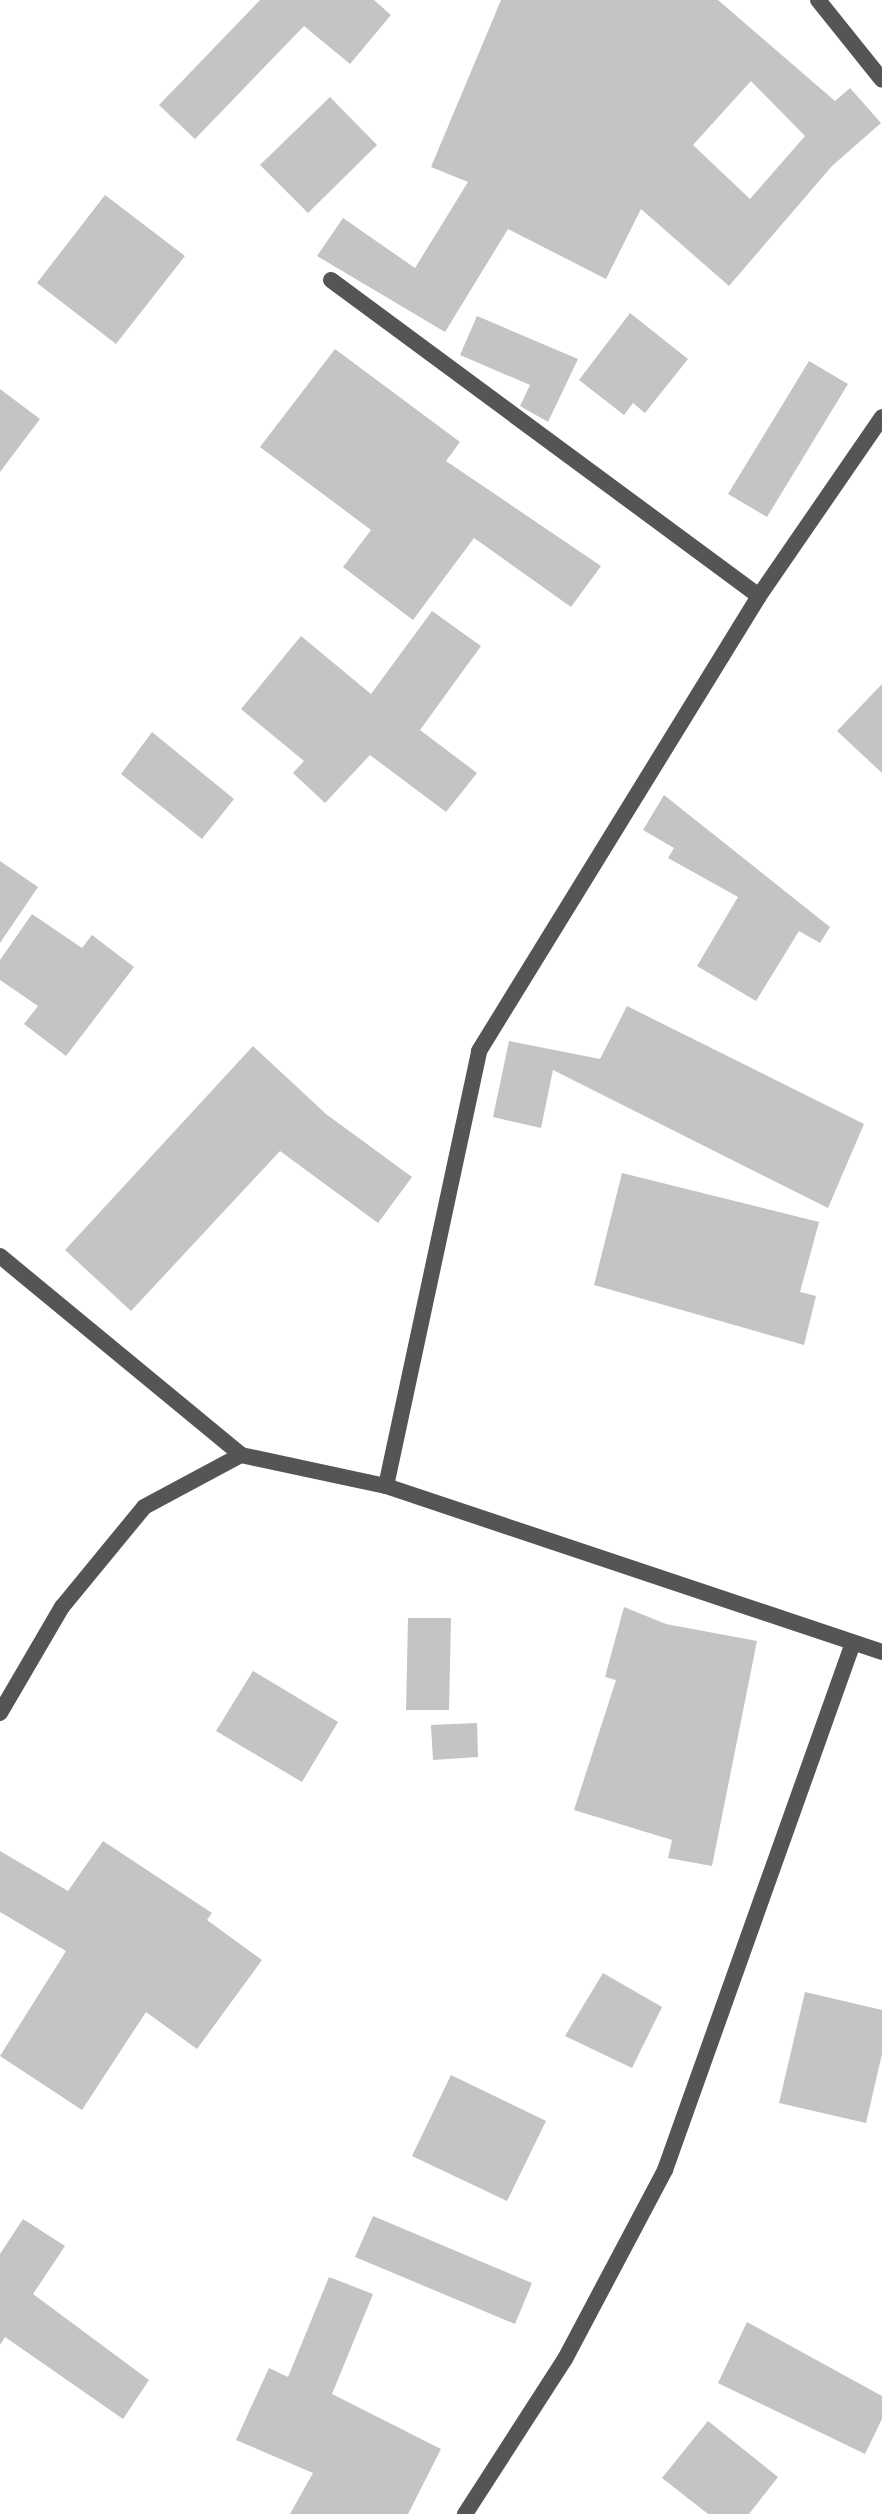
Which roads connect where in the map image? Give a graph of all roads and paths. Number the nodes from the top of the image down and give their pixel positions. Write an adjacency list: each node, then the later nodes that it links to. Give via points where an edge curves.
1 (818, 0): 2 (street)
2 (882, 80)
3 (331, 280): 5 (street)
4 (882, 417): 5 (street)
5 (759, 596): 8 (street, via 479,1051)
6 (0, 1256): 7 (street)
7 (241, 1455): 8 (street); 11 (street, via 144,1507 62,1607)
8 (386, 1486): 9 (street)
9 (853, 1643): 10 (street); 12 (street, via 665,2170 565,2359)
10 (882, 1652)
11 (0, 1713)
12 (465, 2514)

